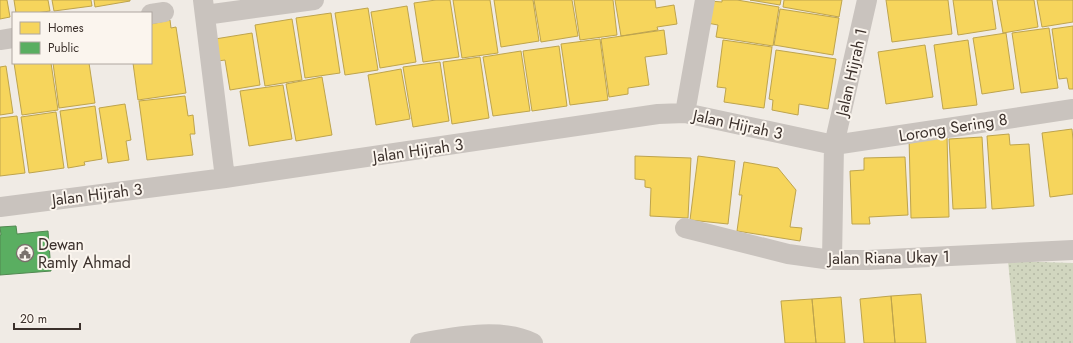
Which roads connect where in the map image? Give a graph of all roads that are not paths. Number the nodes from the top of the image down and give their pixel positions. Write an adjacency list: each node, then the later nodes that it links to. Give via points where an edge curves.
1 (314, 0): 4 (street)
2 (705, 0): 8 (street)
3 (867, 0): 9 (street, Jalan Hijrah 1)
4 (204, 8): 10 (street)
5 (12, 38): 6 (street)
6 (0, 40)
7 (1073, 108): 9 (street, Lorong Sering 8)
8 (685, 113): 9 (street, Jalan Hijrah 3); 10 (street, Jalan Hijrah 3, via 650,115)
9 (834, 144): 14 (street, Jalan Hijrah 1)
10 (225, 178): 11 (street, Jalan Hijrah 3)
11 (0, 207)
12 (685, 228): 14 (street, Jalan Riana Ukay 1, via 788,254)
13 (1073, 250): 14 (street, Jalan Riana Ukay 1)
14 (832, 260)
15 (420, 343): 16 (street, via 472,335 504,336)
16 (533, 343)

